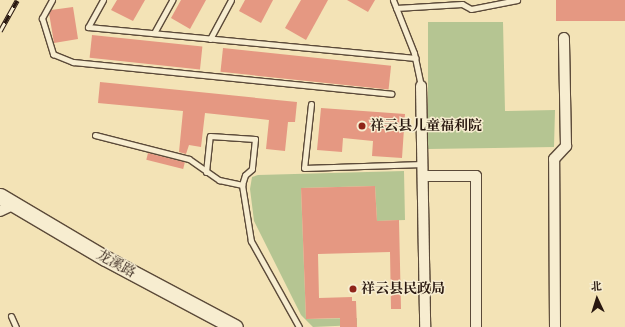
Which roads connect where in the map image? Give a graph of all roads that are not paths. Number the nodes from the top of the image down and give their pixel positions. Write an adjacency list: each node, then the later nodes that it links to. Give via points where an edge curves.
1 (52, 0): 14 (lane, via 42,18 53,54 73,62)
2 (103, 0): 9 (lane, via 88,27)
3 (172, 0): 9 (lane)
4 (231, 0): 11 (lane)
5 (393, 0): 8 (lane)
6 (517, 0): 7 (lane, via 471,9)
7 (460, 2): 8 (lane)
8 (396, 8): 12 (lane)
9 (154, 33): 11 (lane)
10 (564, 38): 30 (street, via 566,146 554,159)
11 (210, 39): 12 (lane)
12 (416, 58): 13 (lane)
13 (421, 86): 17 (street)
14 (392, 94)
15 (311, 104): 17 (lane, via 304,168)
16 (96, 135): 18 (lane, via 189,159)
17 (423, 164): 19 (street)
18 (206, 172): 20 (lane, via 226,183); 20 (lane, via 210,136 255,139 252,169 245,176)
19 (423, 176): 28 (street); 29 (street, via 476,176)
20 (242, 185): 27 (lane, via 251,241)
21 (0, 196): 22 (street, 龙溪路)
22 (15, 204): 23 (street); 26 (street, 龙溪路, via 111,262)
23 (0, 211)
24 (11, 316): 25 (lane)
25 (16, 327)
26 (235, 327)
27 (299, 327)
28 (425, 327)
29 (476, 327)
30 (555, 327)

